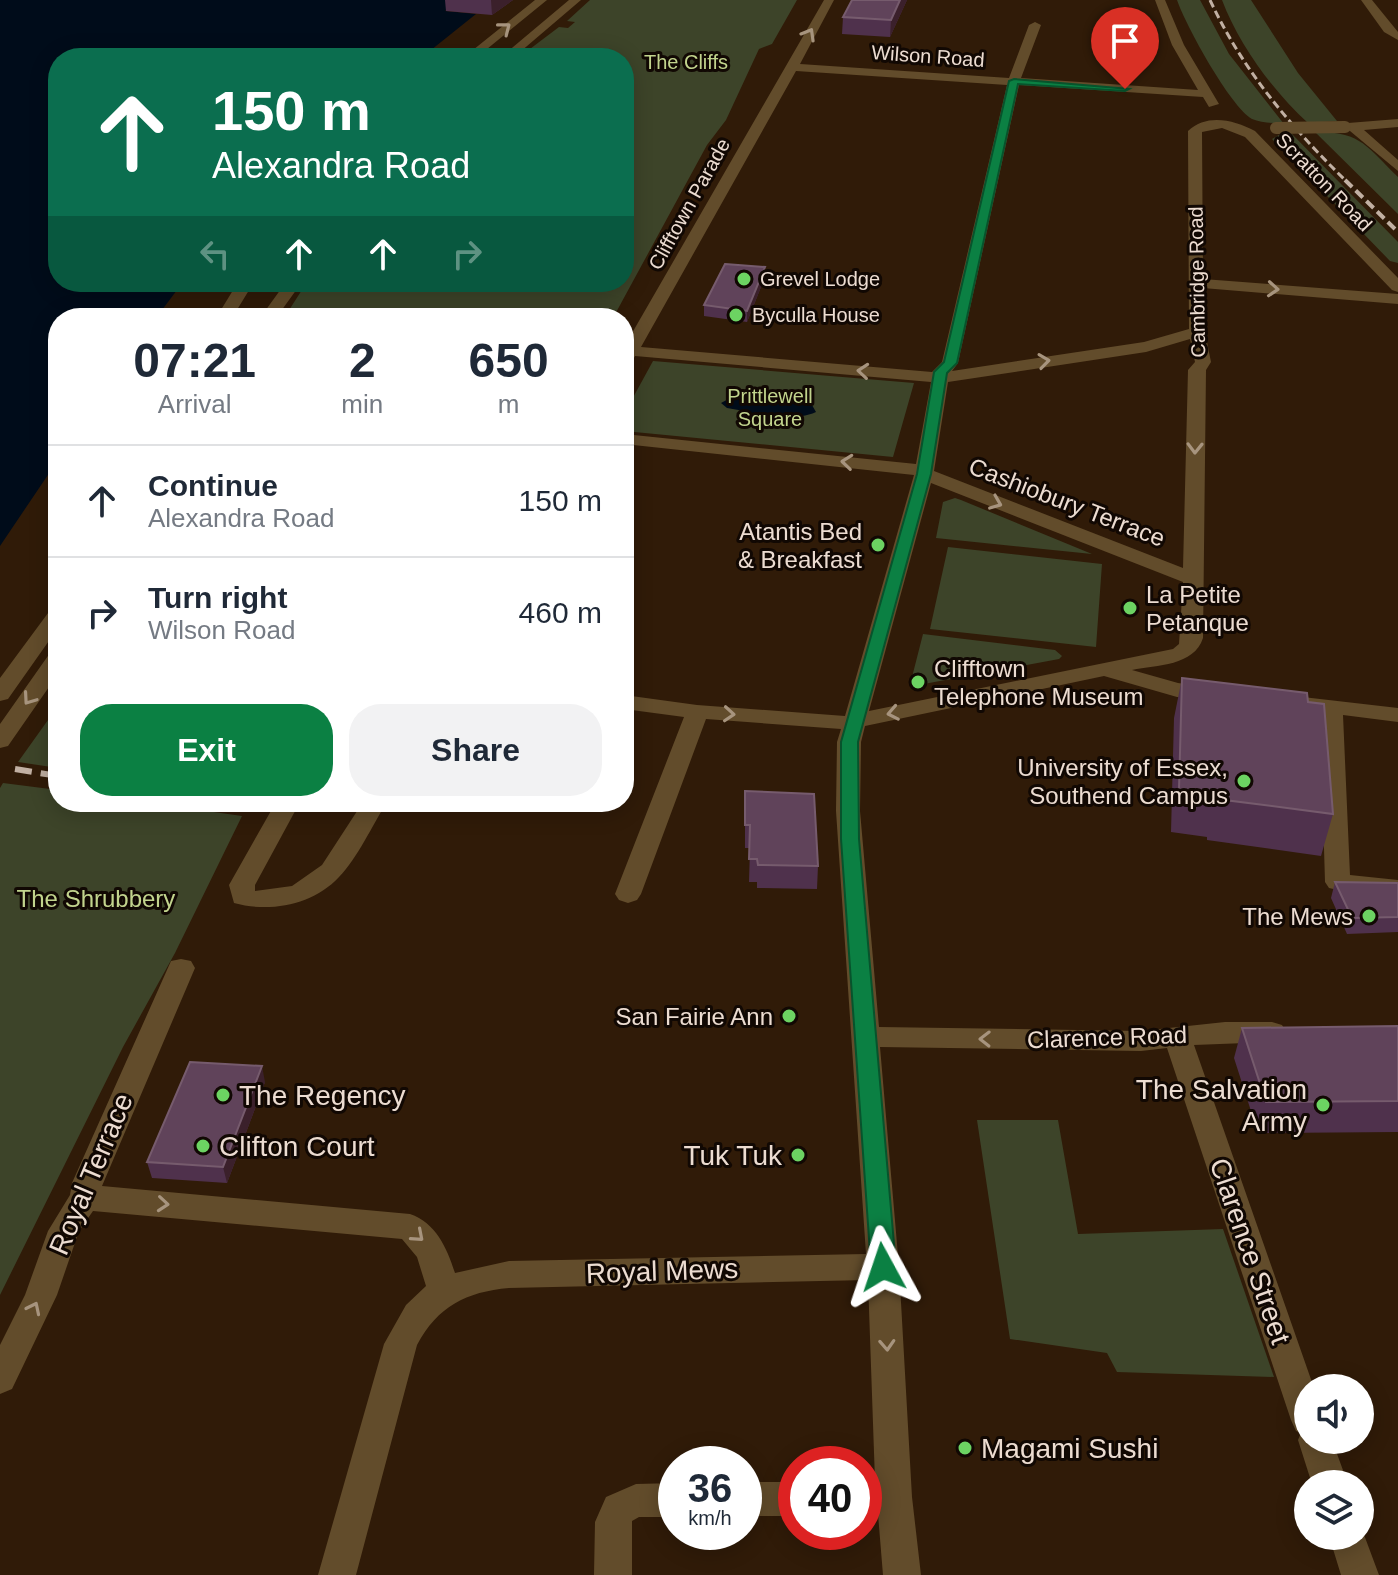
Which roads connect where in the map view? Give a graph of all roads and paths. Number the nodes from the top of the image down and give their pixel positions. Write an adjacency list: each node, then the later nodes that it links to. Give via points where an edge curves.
1 (542, 0): 8 (street, one-way to 1)
2 (576, 0): 9 (street)
3 (829, 0): 10 (street, Clifftown Parade, one-way to 3)
4 (1160, 0): 12 (street, via 1178,45)
5 (1366, 0): 7 (street)
6 (1035, 25): 11 (street)
7 (1398, 37)
8 (482, 48)
9 (518, 48)
10 (790, 67): 11 (street, Wilson Road); 21 (street, Clifftown Parade)
11 (1014, 81): 12 (street, Wilson Road); 25 (street)
12 (1208, 94): 13 (street, via 1213,100)
13 (1212, 123): 16 (street, Scratton Road); 18 (street, Cambridge Road, via 1195,131)
14 (1394, 125): 15 (street)
15 (1350, 127): 16 (street, bridge); 17 (street)
16 (1243, 129): 19 (street, Scratton Road)
17 (1398, 167)
18 (1195, 283): 19 (street, one-way to 19); 20 (street, Cambridge Road)
19 (1397, 288)
20 (1197, 332): 22 (street); 24 (street, Cambridge Road, via 1203,362)
21 (634, 344)
22 (1146, 347): 24 (street); 25 (street, one-way to 22, via 967,373)
23 (634, 356): 25 (street, one-way to 23)
24 (1187, 362): 28 (street, Cambridge Road, one-way to 28)
25 (946, 371): 27 (street)
26 (634, 440): 27 (street, one-way to 26)
27 (924, 472): 28 (street, Cashiobury Terrace, one-way to 28); 39 (street)
28 (1191, 578): 30 (street, Cambridge Road, via 1189,647 1180,654)
29 (48, 627): 32 (street)
30 (1107, 670): 33 (street, via 1177,690); 39 (street, one-way to 39)
31 (48, 672): 40 (street, one-way to 40)
32 (0, 694)
33 (1239, 697)
34 (1270, 701): 36 (street)
35 (634, 703): 37 (street)
36 (1331, 708): 38 (street); 43 (street, via 1338,882)
37 (697, 712): 39 (street, one-way to 39); 44 (street)
38 (1398, 715)
39 (854, 722): 47 (street, via 848,811)
40 (0, 741)
41 (282, 812): 42 (street, via 242,885 243,897 299,894 331,871)
42 (369, 812)
43 (1398, 888)
44 (628, 894)
45 (181, 968): 49 (street, Royal Terrace, via 87,1183)
46 (1304, 1032): 48 (street, Clarence Road)
47 (863, 1037): 48 (street, Clarence Road, one-way to 47); 50 (street)
48 (1177, 1037): 53 (street, Clarence Street)
49 (85, 1200): 51 (street, one-way to 51, via 410,1227 435,1255); 52 (street, Royal Terrace, one-way to 49, via 76,1208)
50 (883, 1267): 51 (street, Royal Mews, via 498,1275); 54 (street, one-way to 54)
51 (444, 1292): 58 (street, Royal Mews, via 416,1314 401,1344)
52 (0, 1379)
53 (1294, 1379)
54 (880, 1446)
55 (658, 1500): 59 (street, via 636,1501 619,1509 613,1522)
56 (882, 1507): 60 (street)
57 (1352, 1550): 61 (street)
58 (337, 1575)
59 (613, 1575)
60 (902, 1575)
61 (1360, 1575)

